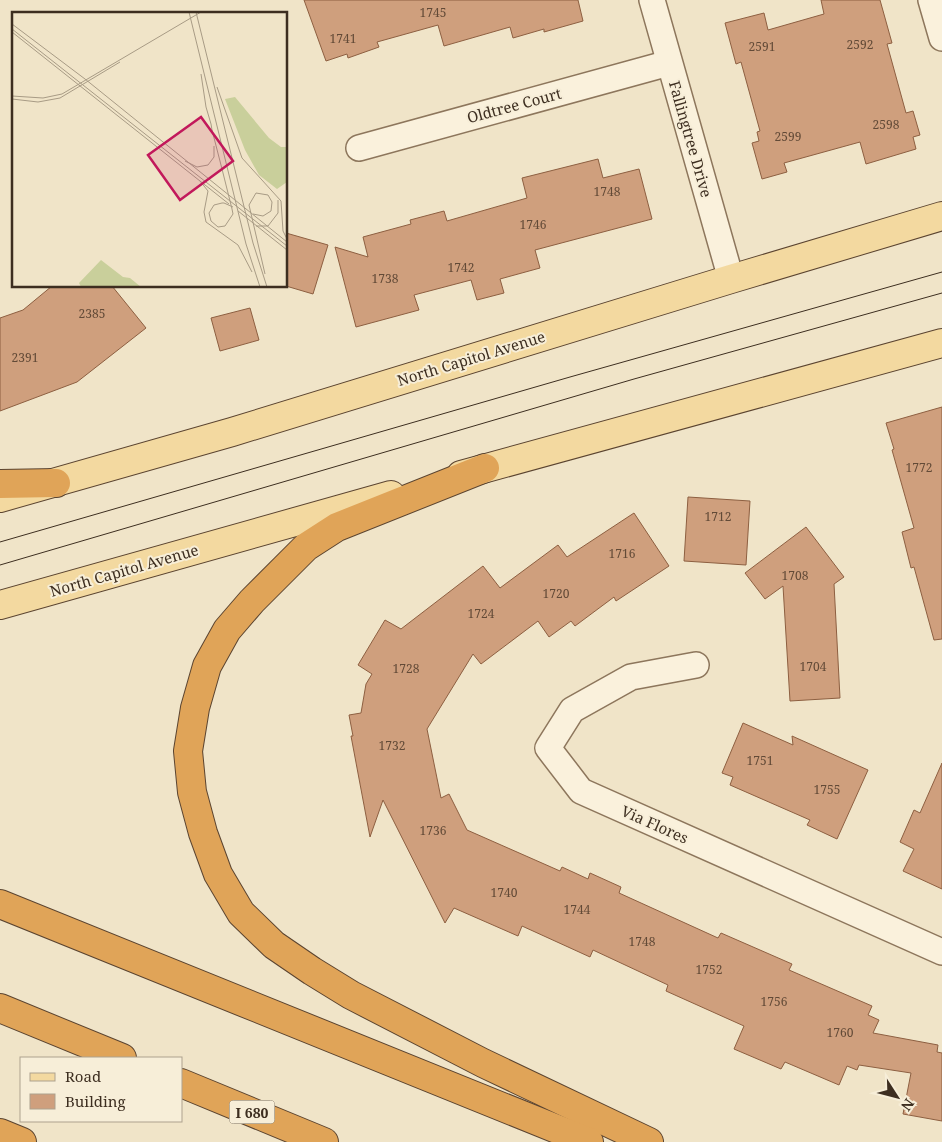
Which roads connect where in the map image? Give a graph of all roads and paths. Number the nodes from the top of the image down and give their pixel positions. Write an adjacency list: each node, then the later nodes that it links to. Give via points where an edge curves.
1 (652, 0): 4 (street, Fallingtree Drive)
2 (931, 0): 3 (street)
3 (942, 38)
4 (669, 63): 5 (street, Oldtree Court); 7 (street, Fallingtree Drive)
5 (359, 148)
6 (942, 216): 7 (main road, North Capitol Avenue)
7 (731, 279): 10 (main road, North Capitol Avenue)
8 (942, 343): 9 (main road, North Capitol Avenue)
9 (485, 468): 13 (main road, North Capitol Avenue); 24 (highway, via 338,527 306,547 252,601 227,630 207,666 195,708 188,751 192,792 218,874 241,913 274,945 351,995 483,1063)
10 (56, 483): 11 (highway); 12 (main road, North Capitol Avenue)
11 (0, 484)
12 (0, 498)
13 (0, 605)
14 (696, 665): 16 (street, Via Flores, via 631,677 580,705 572,710 548,748 581,791)
15 (0, 904): 23 (highway)
16 (942, 952)
17 (0, 1008): 18 (highway)
18 (120, 1057)
19 (182, 1083): 22 (highway, I 680)
20 (0, 1133): 21 (highway)
21 (22, 1142)
22 (324, 1142)
23 (589, 1142)
24 (650, 1142)

